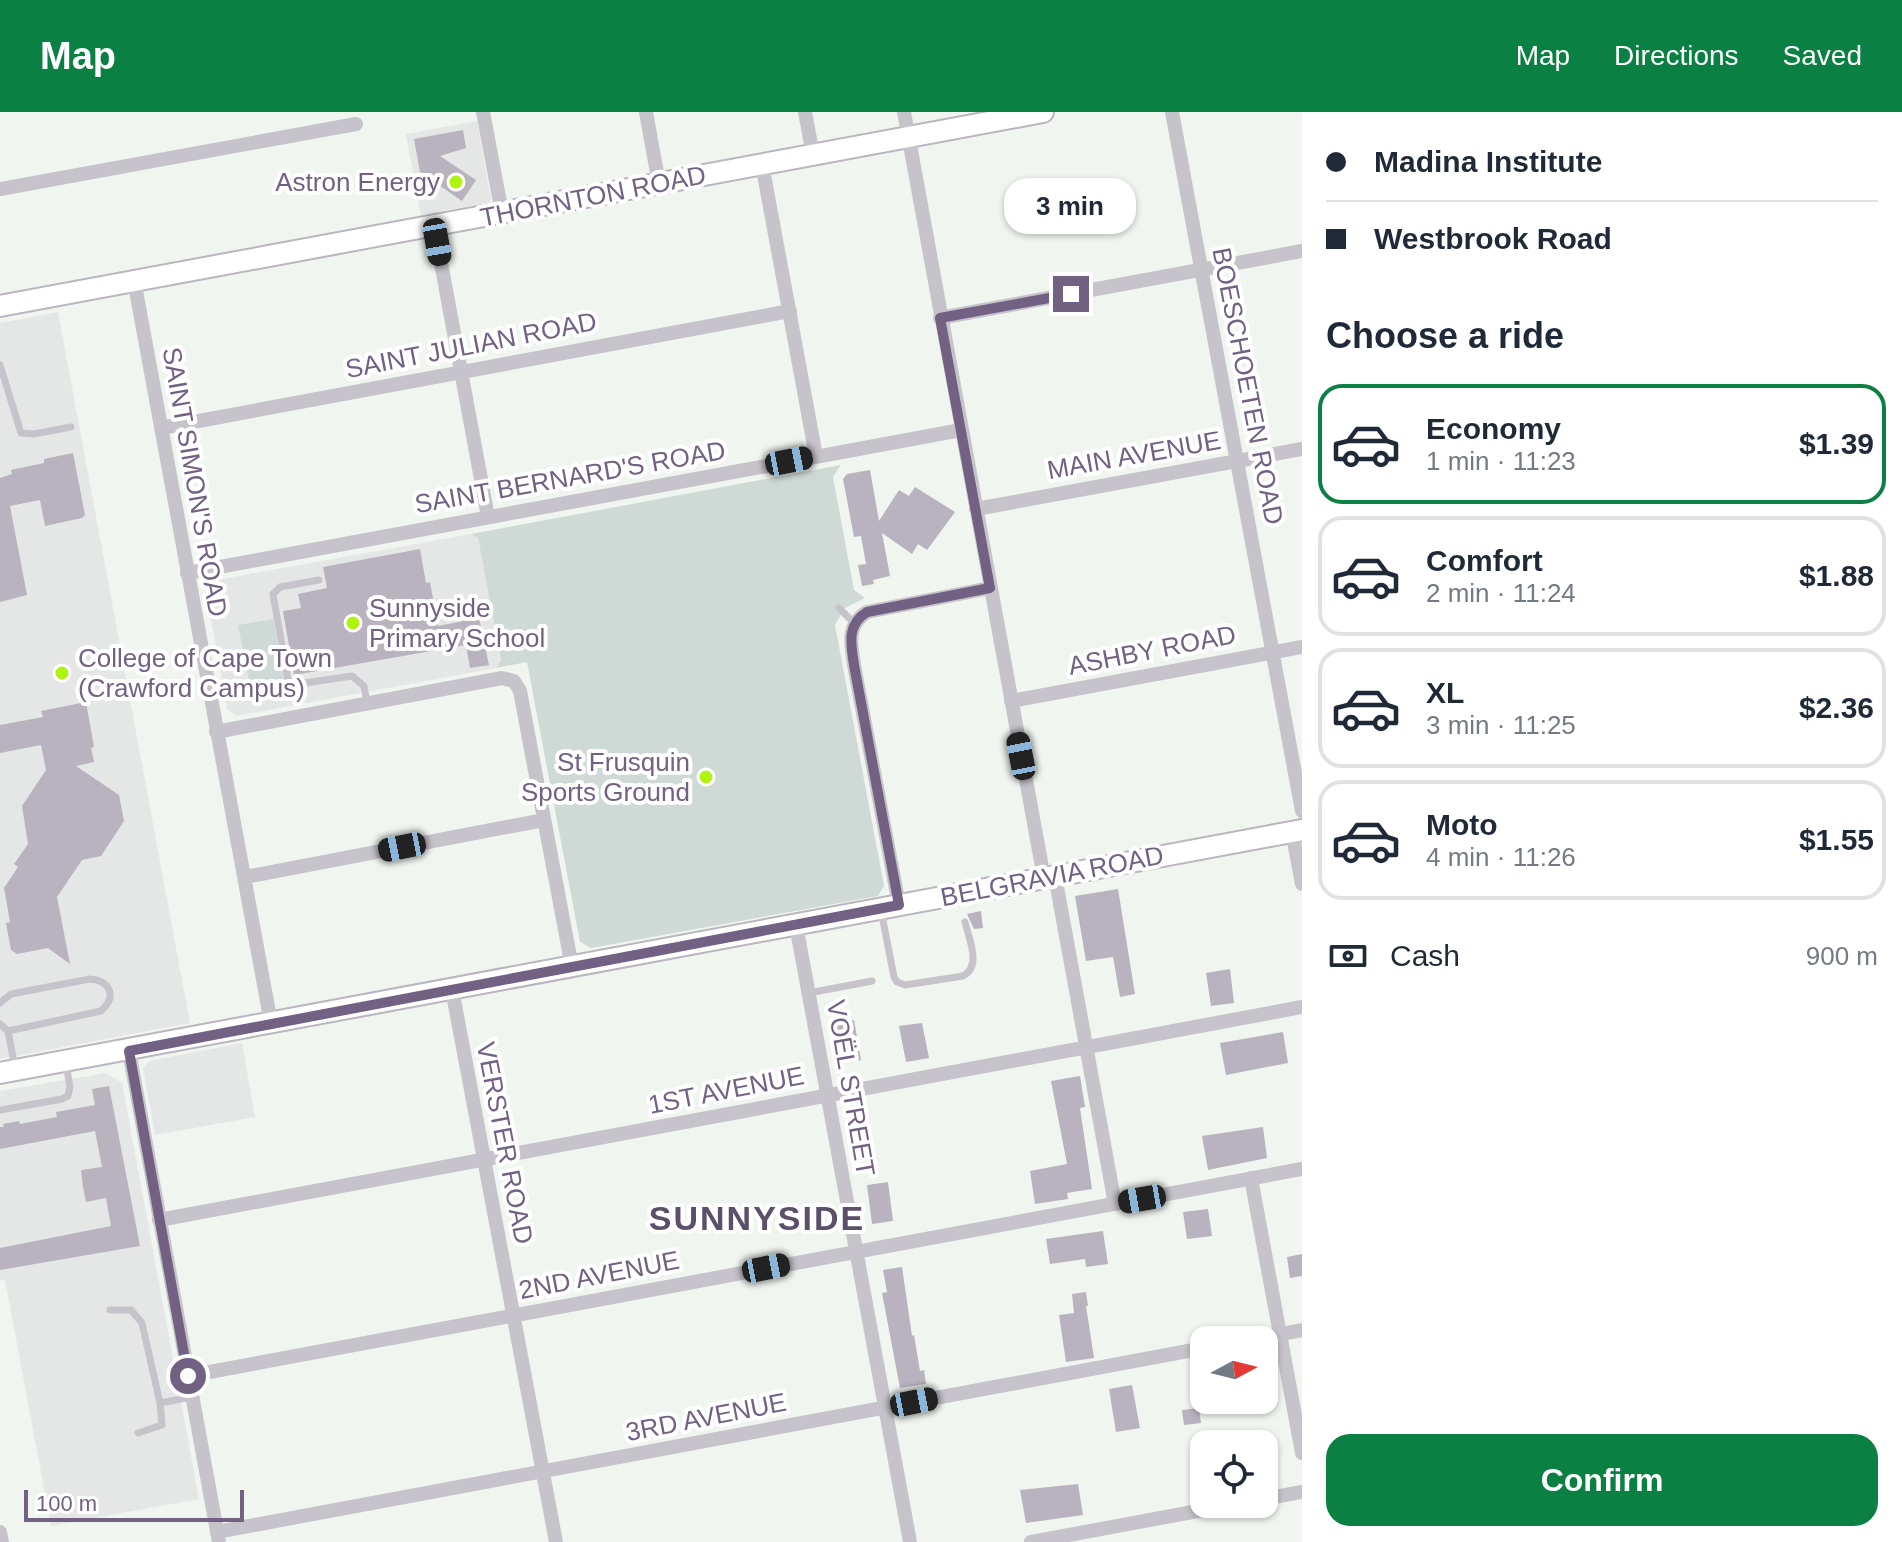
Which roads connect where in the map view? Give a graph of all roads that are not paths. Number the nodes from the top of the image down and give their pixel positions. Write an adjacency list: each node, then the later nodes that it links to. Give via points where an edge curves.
1 (483, 112): 13 (street)
2 (646, 112): 11 (street)
3 (805, 112): 9 (street)
4 (904, 112): 8 (street)
5 (1043, 112): 8 (street, THORNTON ROAD)
6 (1172, 112): 16 (street, BOESCHOETEN ROAD)
7 (356, 124): 12 (street)
8 (908, 136): 9 (street, THORNTON ROAD); 20 (street)
9 (813, 155): 10 (street, THORNTON ROAD)
10 (762, 164): 11 (street, THORNTON ROAD); 19 (street)
11 (659, 184): 13 (street, THORNTON ROAD)
12 (0, 189)
13 (502, 213): 14 (street, THORNTON ROAD)
14 (434, 225): 17 (street, THORNTON ROAD); 22 (street)
15 (1302, 251): 16 (street)
16 (1202, 269): 20 (street); 28 (street, BOESCHOETEN ROAD)
17 (134, 280): 18 (street, THORNTON ROAD); 24 (street, SAINT SIMON'S ROAD)
18 (0, 306)
19 (790, 311): 22 (street, SAINT JULIAN ROAD); 27 (street)
20 (940, 318): 25 (street)
21 (0, 365): 23 (lane, via 21,433)
22 (461, 372): 24 (street, SAINT JULIAN ROAD); 30 (street)
23 (71, 427)
24 (161, 428): 31 (street, SAINT SIMON'S ROAD)
25 (961, 430): 27 (street, SAINT BERNARD'S ROAD); 29 (street)
26 (1302, 449): 28 (street, MAIN AVENUE)
27 (816, 456): 30 (street, SAINT BERNARD'S ROAD)
28 (1237, 461): 29 (street, MAIN AVENUE); 37 (street, BOESCHOETEN ROAD)
29 (976, 509): 33 (street)
30 (488, 517): 31 (street, SAINT BERNARD'S ROAD)
31 (187, 573): 40 (street, SAINT SIMON'S ROAD)
32 (319, 580): 39 (lane, via 280,587 273,594 288,680 298,684 352,676 364,686)
33 (990, 588): 35 (street, via 867,612); 38 (street)
34 (839, 608): 35 (lane)
35 (855, 622): 47 (street, via 850,637)
36 (1302, 647): 37 (street, ASHBY ROAD)
37 (1273, 652): 38 (street, ASHBY ROAD); 41 (street, BOESCHOETEN ROAD)
38 (1011, 701): 45 (street)
39 (367, 703): 40 (street); 42 (street, via 502,678 514,681)
40 (216, 732): 44 (street, SAINT SIMON'S ROAD)
41 (1302, 811)
42 (544, 820): 44 (street); 50 (street)
43 (1297, 831): 45 (street, BELGRAVIA ROAD); 46 (street)
44 (245, 877): 56 (street, SAINT SIMON'S ROAD)
45 (1050, 877): 47 (street, BELGRAVIA ROAD); 59 (street)
46 (1302, 884)
47 (890, 906): 48 (lane, via 894,977 905,985 969,973 974,963); 49 (street, BELGRAVIA ROAD)
48 (965, 922)
49 (796, 925): 50 (street, BELGRAVIA ROAD); 53 (street, VOËL STREET)
50 (572, 967): 52 (street, BELGRAVIA ROAD)
51 (872, 981): 53 (lane)
52 (452, 989): 56 (street, BELGRAVIA ROAD); 65 (street, VERSTER ROAD)
53 (809, 993): 63 (street, VOËL STREET)
54 (0, 999): 58 (lane, via 90,979 101,980 112,994 101,1011)
55 (1302, 1007): 59 (street, 1ST AVENUE)
56 (271, 1023): 60 (street, BELGRAVIA ROAD)
57 (0, 1024): 58 (lane)
58 (8, 1031): 62 (lane)
59 (1086, 1049): 63 (street, 1ST AVENUE); 68 (street)
60 (129, 1051): 61 (street, BELGRAVIA ROAD); 69 (street)
61 (66, 1062): 62 (street, BELGRAVIA ROAD); 64 (lane, via 68,1096)
62 (8, 1072)
63 (828, 1096): 65 (street, 1ST AVENUE); 70 (street, VOËL STREET)
64 (0, 1110)
65 (484, 1160): 69 (street, 1ST AVENUE); 72 (street, VERSTER ROAD)
66 (1302, 1169): 67 (street, 2ND AVENUE)
67 (1251, 1178): 68 (street, 2ND AVENUE); 74 (street)
68 (1115, 1204): 70 (street, 2ND AVENUE)
69 (159, 1220): 76 (street)
70 (857, 1252): 72 (street, 2ND AVENUE); 79 (street, VOËL STREET)
71 (110, 1310): 78 (lane, via 131,1310 142,1323)
72 (513, 1315): 76 (street, 2ND AVENUE); 82 (street, VERSTER ROAD)
73 (1302, 1330): 74 (street)
74 (1280, 1334): 81 (street)
75 (1190, 1351): 79 (street, 3RD AVENUE)
76 (188, 1376): 77 (street)
77 (192, 1397): 78 (lane); 87 (street)
78 (160, 1403): 80 (lane, via 162,1425)
79 (886, 1408): 82 (street, 3RD AVENUE); 90 (street, VOËL STREET)
80 (138, 1433)
81 (1302, 1453)
82 (543, 1472): 87 (street, 3RD AVENUE); 89 (street, VERSTER ROAD)
83 (1302, 1492): 84 (street)
84 (1278, 1496)
85 (1190, 1513): 91 (street)
86 (0, 1532): 88 (street)
87 (218, 1537)
88 (2, 1542)
89 (556, 1542)
90 (910, 1542)
91 (1031, 1542)

